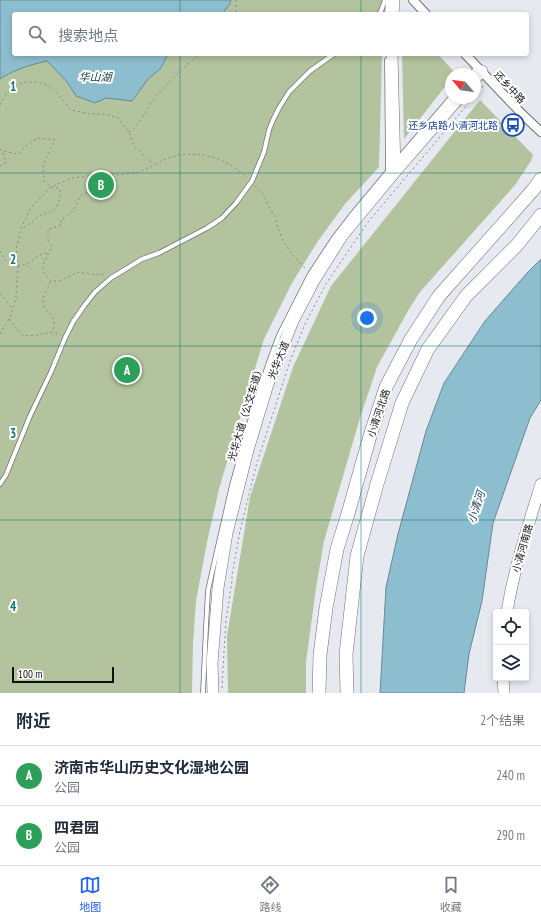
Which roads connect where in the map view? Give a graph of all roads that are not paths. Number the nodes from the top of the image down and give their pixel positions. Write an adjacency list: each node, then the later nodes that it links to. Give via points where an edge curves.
1 (385, 0): 5 (lane)
2 (388, 0): 6 (lane)
3 (394, 0): 7 (main road)
4 (413, 0): 8 (street)
5 (380, 12)
6 (387, 12)
7 (393, 12)
8 (424, 12)
9 (331, 56): 21 (lane, via 304,76 289,92 269,130 264,152 252,181 222,218 111,278 84,306 65,338 11,465)
10 (387, 56): 18 (lane)
11 (392, 56): 18 (main road)
12 (466, 56): 13 (street, 还乡中路)
13 (475, 68)
14 (481, 76): 17 (street, 还乡中路)
15 (445, 104): 18 (lane, 光华大道（公交车道）)
16 (453, 104): 18 (main road, 光华大道)
17 (541, 132)
18 (392, 168): 25 (lane, 光华大道（公交车道）, via 353,213 310,274 279,335 269,362 232,485 208,591); 26 (main road, 光华大道, via 342,236 315,279 293,321 268,384 227,533 218,588 212,663)
19 (541, 179): 27 (main road, 小清河北路, via 439,296 411,339 386,387 337,549 320,655)
20 (541, 215): 28 (main road, 小清河北路, via 517,245 466,296 428,349 402,404 357,556 346,654)
21 (0, 484)
22 (541, 484): 23 (main road, 小清河南路, via 517,565)
23 (508, 609)
24 (503, 681): 29 (main road)
25 (203, 693)
26 (213, 693)
27 (319, 693)
28 (347, 693)
29 (504, 693)

